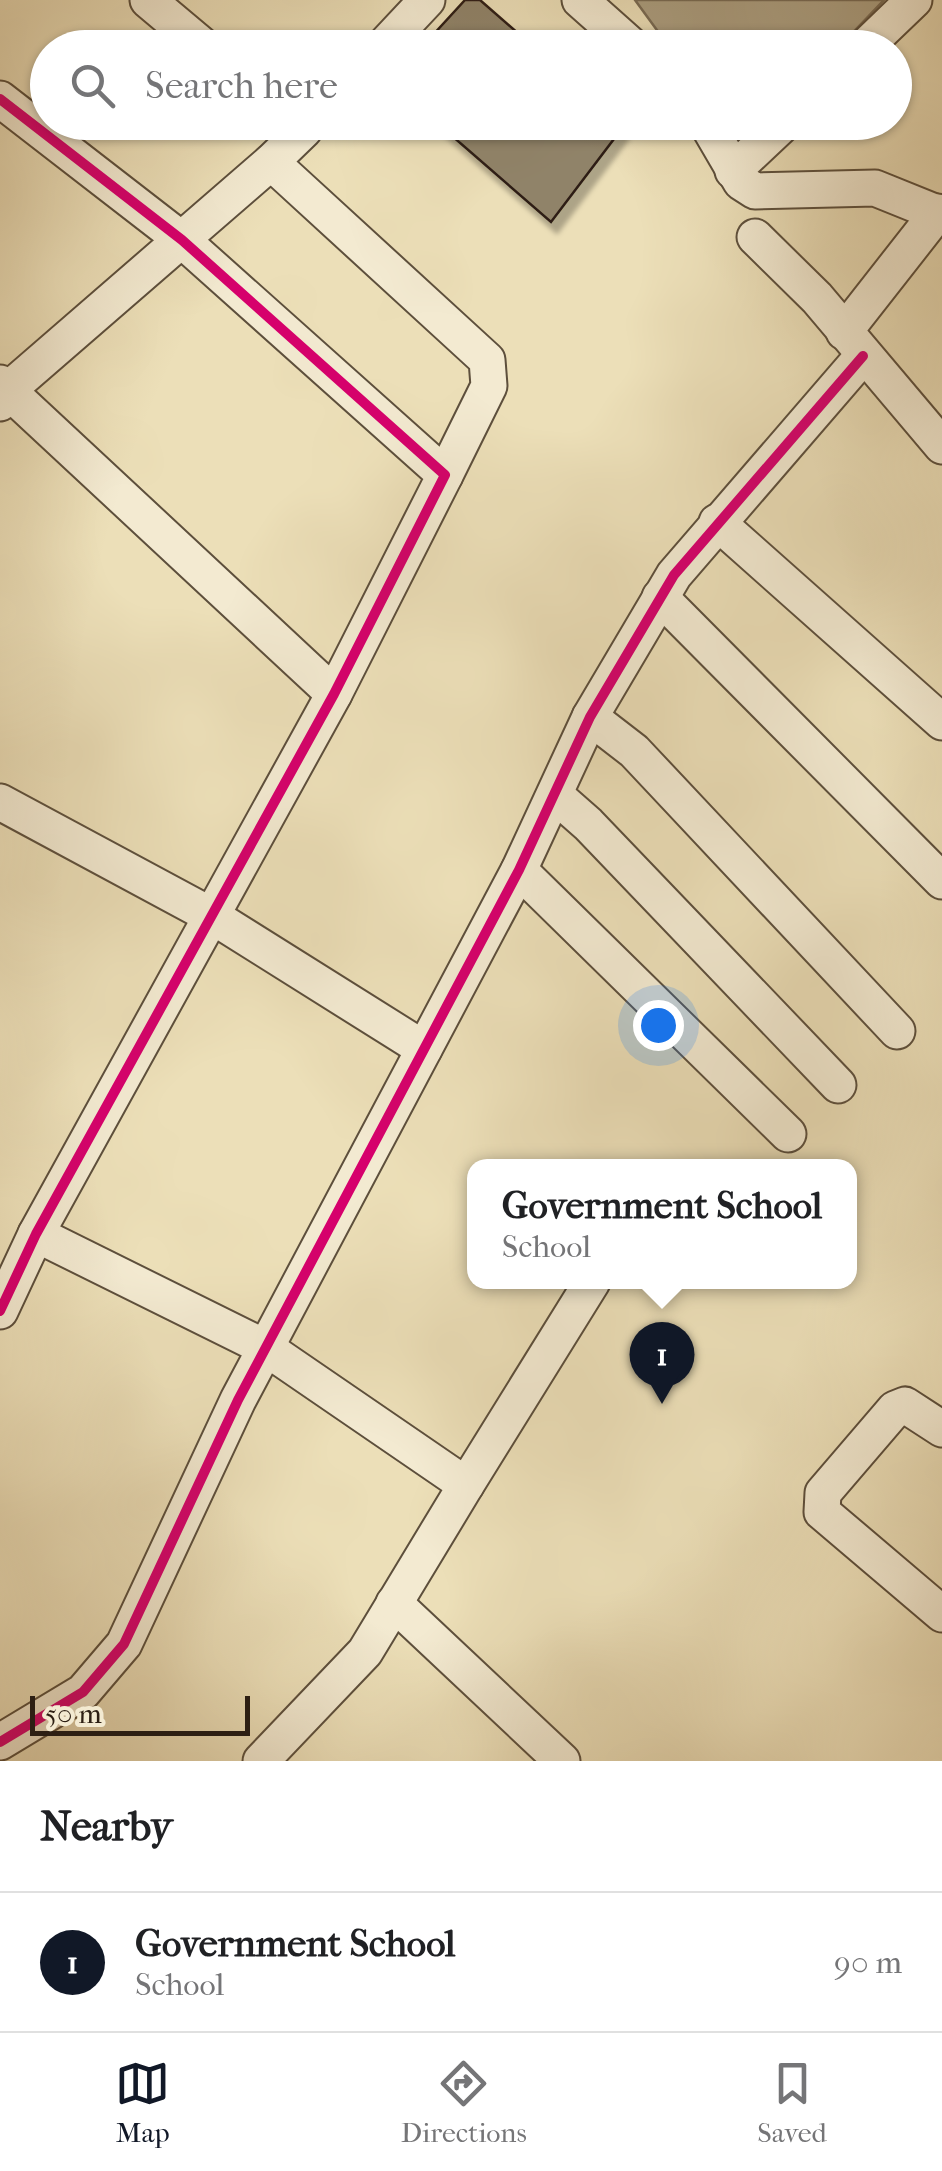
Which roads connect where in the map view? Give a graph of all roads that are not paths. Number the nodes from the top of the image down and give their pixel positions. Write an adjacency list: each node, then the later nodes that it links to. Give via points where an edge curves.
1 (148, 0): 5 (street)
2 (580, 0): 7 (street)
3 (914, 0): 8 (street)
4 (414, 4): 6 (street)
5 (184, 30)
6 (395, 30)
7 (614, 30)
8 (883, 30)
9 (0, 100): 10 (street)
10 (30, 123)
11 (52, 140): 19 (street)
12 (290, 140): 15 (street)
13 (716, 140): 16 (street)
14 (765, 140): 16 (street)
15 (271, 162): 19 (street); 23 (street, via 488,360 489,386)
16 (733, 171): 17 (street, via 755,191 875,188)
17 (940, 214): 20 (street)
18 (755, 238): 20 (street)
19 (182, 240): 21 (street); 23 (street)
20 (854, 344): 22 (street); 24 (street)
21 (3, 392): 26 (street)
22 (942, 446)
23 (446, 475): 26 (street)
24 (717, 522): 25 (street); 28 (street)
25 (660, 597): 27 (street); 32 (street)
26 (334, 694): 33 (street)
27 (590, 717): 29 (street); 34 (street, via 634,751)
28 (942, 722)
29 (555, 795): 31 (street); 36 (street)
30 (0, 802): 33 (street)
31 (519, 870): 35 (street); 37 (street)
32 (942, 881)
33 (212, 916): 35 (street); 38 (street)
34 (897, 1031)
35 (424, 1049): 41 (street)
36 (838, 1085)
37 (788, 1134)
38 (36, 1234): 40 (street); 41 (street)
39 (588, 1289): 43 (street)
40 (0, 1310)
41 (266, 1348): 43 (street); 46 (street, via 124,1644 83,1692)
42 (942, 1428): 45 (street, via 904,1405 895,1409 820,1503 822,1512)
43 (466, 1486): 44 (street)
44 (394, 1602): 47 (street, via 364,1652); 48 (street)
45 (942, 1614)
46 (0, 1742)
47 (261, 1761)
48 (562, 1761)

